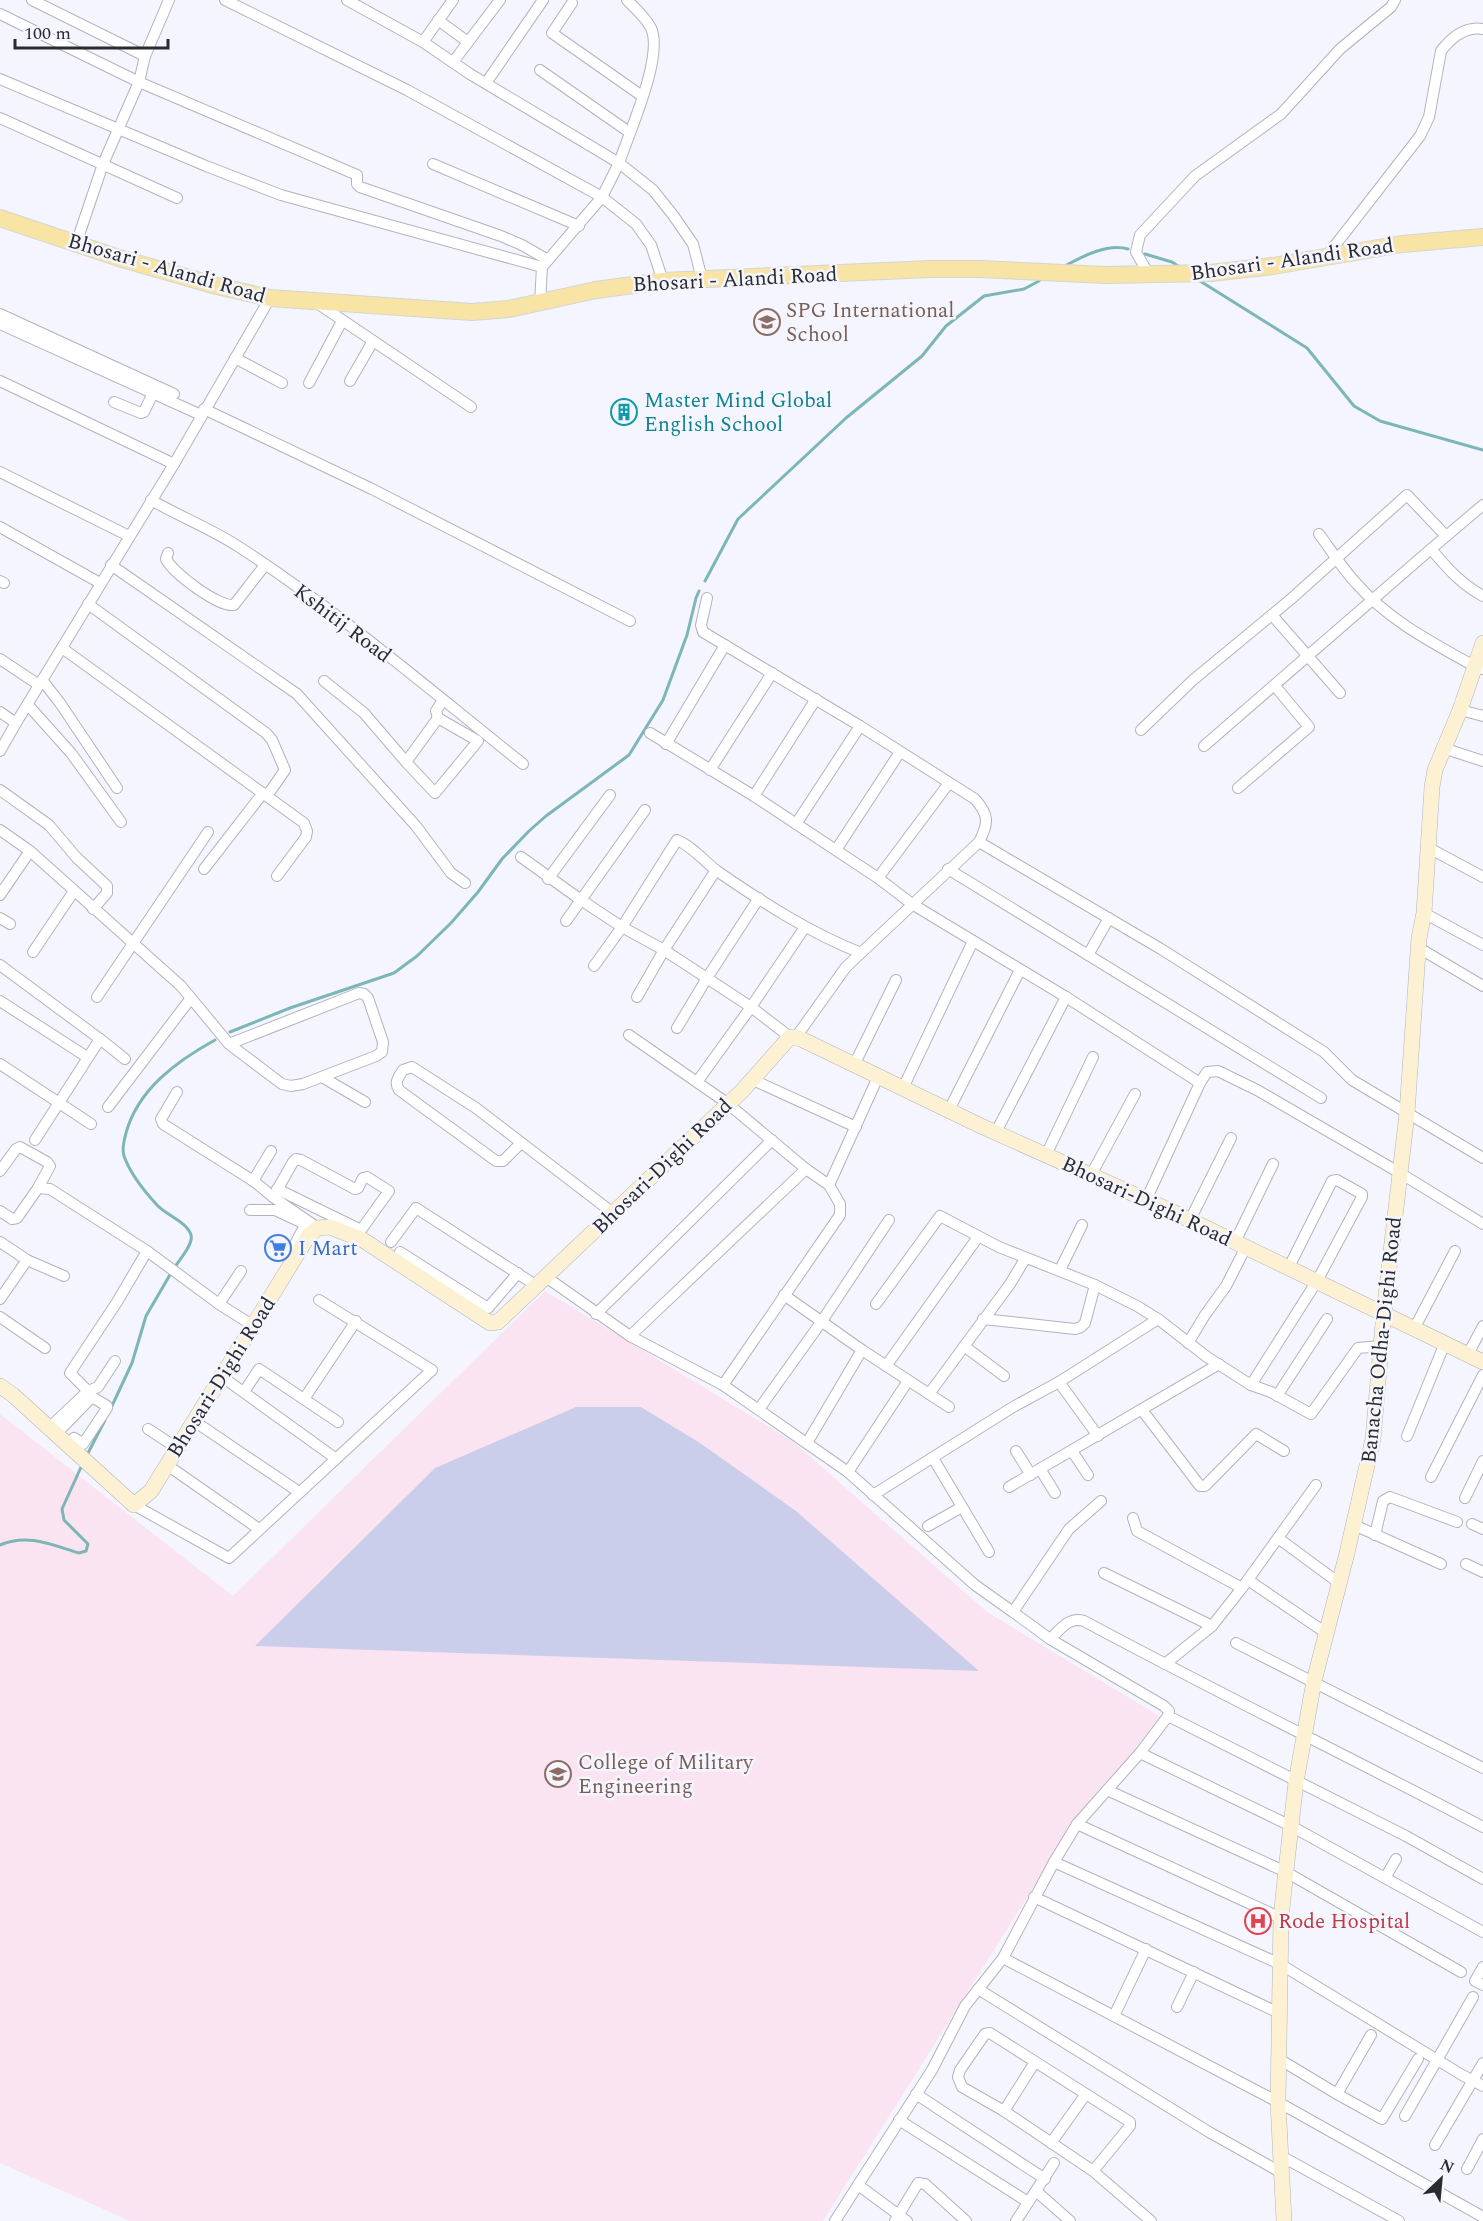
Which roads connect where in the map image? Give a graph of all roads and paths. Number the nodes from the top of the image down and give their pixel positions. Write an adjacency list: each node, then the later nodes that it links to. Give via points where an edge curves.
1 (32, 0): 16 (street)
2 (169, 0): 16 (street)
3 (225, 0): 29 (street, via 407,90)
4 (347, 0): 14 (street)
5 (453, 0): 12 (street)
6 (500, 0): 15 (street)
7 (543, 0): 21 (street)
8 (627, 0): 22 (street, via 651,29 655,46)
9 (1395, 0): 37 (street, via 1391,8 1340,49 1281,114 1195,176 1157,215 1140,235 1136,252)
10 (572, 3): 22 (street, via 552,33)
11 (0, 14): 20 (street)
12 (438, 20): 14 (street); 15 (street)
13 (1483, 29): 35 (street, via 1465,30 1441,51 1429,117 1420,136)
14 (423, 42): 17 (street)
15 (468, 42): 17 (street)
16 (145, 56): 20 (street)
17 (453, 62): 21 (street)
18 (540, 70): 25 (street)
19 (0, 79): 24 (street)
20 (139, 82): 24 (street); 36 (street, via 357,175 360,187 522,245)
21 (486, 83): 26 (street)
22 (642, 96): 25 (street)
23 (0, 118): 27 (street)
24 (118, 129): 27 (street); 36 (street, via 280,195)
25 (629, 132): 26 (street)
26 (618, 162): 29 (street); 38 (street, via 653,190 673,215 693,244)
27 (104, 164): 30 (street); 34 (street)
28 (433, 164): 32 (street)
29 (602, 197): 32 (street); 39 (street, via 636,224 651,245)
30 (177, 198)
31 (0, 218): 34 (main road, Bhosari - Alandi Road)
32 (579, 226): 36 (street)
33 (1483, 237): 35 (main road, Bhosari - Alandi Road, via 1402,244)
34 (76, 243): 40 (main road, Bhosari - Alandi Road, via 163,271)
35 (1326, 257): 37 (main road, Bhosari - Alandi Road, via 1210,273)
36 (545, 264): 42 (street)
37 (1149, 275): 38 (main road, Bhosari - Alandi Road, via 930,269)
38 (702, 279): 39 (main road, Bhosari - Alandi Road)
39 (663, 281): 42 (main road, Bhosari - Alandi Road)
40 (270, 298): 41 (main road, Bhosari - Alandi Road); 47 (street)
41 (317, 303): 42 (main road, Bhosari - Alandi Road, via 472,312); 44 (street)
42 (540, 303)
43 (0, 314): 53 (street)
44 (342, 321): 46 (street); 51 (street)
45 (0, 324): 52 (street)
46 (373, 341): 49 (street); 55 (street)
47 (235, 358): 50 (street); 56 (street)
48 (0, 381): 57 (street)
49 (350, 381)
50 (282, 383)
51 (309, 383)
52 (153, 393): 54 (street, via 141,413); 56 (street)
53 (174, 394)
54 (114, 402)
55 (471, 407)
56 (203, 412): 57 (street); 76 (street, via 372,489)
57 (174, 464): 59 (street)
58 (2, 477): 63 (street)
59 (152, 500): 63 (street); 69 (street, Kshitij Road)
60 (1483, 505): 64 (street)
61 (0, 527): 70 (street)
62 (1320, 534): 67 (street)
63 (129, 536): 68 (street)
64 (1446, 536): 65 (street); 67 (street, via 1407,495)
65 (1431, 549): 71 (street, via 1457,579); 73 (street)
66 (168, 553): 69 (street, via 169,565 230,606)
67 (1336, 558): 73 (street); 75 (street)
68 (111, 565): 70 (street); 132 (street, via 297,694 416,826 451,873)
69 (265, 565): 89 (street, Kshitij Road)
70 (100, 583): 74 (street)
71 (1483, 596)
72 (707, 598): 78 (street, via 701,629)
73 (1373, 601): 80 (street); 82 (street, via 1412,630)
74 (88, 604): 79 (street); 112 (street, via 266,733 285,770)
75 (1272, 615): 80 (street); 97 (street, via 1193,680)
76 (630, 621)
77 (1483, 643): 82 (street, Banacha Odha-Dighi Road)
78 (724, 645): 83 (street); 99 (street)
79 (62, 648): 85 (street); 112 (street)
80 (1308, 656): 86 (street); 87 (street)
81 (0, 659): 85 (street)
82 (1479, 668): 91 (street, Banacha Odha-Dighi Road)
83 (772, 672): 88 (street); 107 (street)
84 (324, 681): 105 (street, via 364,713)
85 (41, 682): 90 (street); 109 (street, via 60,703)
86 (1275, 686): 100 (street); 110 (street, via 1309,727)
87 (1340, 693)
88 (816, 699): 96 (street); 114 (street)
89 (443, 700): 94 (street, via 436,711); 106 (street, Kshitij Road)
90 (28, 705): 95 (street); 116 (street, via 71,753)
91 (1460, 710): 93 (street); 101 (street, Banacha Odha-Dighi Road)
92 (0, 712): 95 (street)
93 (1483, 716)
94 (438, 718): 105 (street); 105 (street, via 476,739 477,746 435,793)
95 (16, 723): 102 (street)
96 (860, 726): 103 (street); 117 (street)
97 (1141, 730)
98 (650, 733): 99 (street)
99 (666, 744): 107 (street)
100 (1204, 746)
101 (1443, 748): 104 (street); 121 (street, Banacha Odha-Dighi Road, via 1432,787)
102 (0, 751)
103 (900, 752): 108 (street); 122 (street)
104 (1483, 761)
105 (406, 762)
106 (523, 764)
107 (710, 770): 114 (street)
108 (949, 783): 120 (street, via 982,808 987,819); 130 (street)
109 (117, 788)
110 (1238, 788)
111 (0, 790): 138 (street, via 49,825 106,886 107,893)
112 (265, 794): 125 (street); 128 (street, via 304,823 307,831)
113 (610, 795): 131 (street)
114 (754, 796): 117 (street)
115 (645, 810): 136 (street)
116 (121, 822)
117 (796, 824): 122 (street)
118 (0, 830): 123 (street)
119 (208, 832): 145 (street)
120 (979, 842): 126 (street); 140 (street)
121 (1427, 848): 129 (street); 139 (street, Banacha Odha-Dighi Road)
122 (836, 850): 130 (street)
123 (30, 851): 133 (street); 134 (street)
124 (521, 857): 131 (street)
125 (204, 869)
126 (948, 869): 137 (street); 151 (street)
127 (716, 870): 135 (street); 142 (street, via 677,840); 148 (street)
128 (277, 876)
129 (1483, 877)
130 (878, 878): 137 (street)
131 (548, 879): 136 (street)
132 (465, 883)
133 (74, 891): 138 (street); 149 (street)
134 (0, 895)
135 (759, 898): 143 (street); 155 (street)
136 (581, 900): 141 (street); 142 (street)
137 (912, 904): 144 (street); 150 (street)
138 (93, 909): 145 (street)
139 (1424, 913): 146 (street); 147 (street, Banacha Odha-Dighi Road)
140 (1109, 918): 151 (street); 188 (street, via 1324,1052 1352,1080)
141 (566, 921)
142 (622, 927): 148 (street); 153 (street)
143 (805, 927): 150 (street); 163 (street)
144 (973, 941): 154 (street); 179 (street)
145 (133, 945): 158 (street); 161 (street)
146 (1483, 945)
147 (1419, 948): 157 (street); 188 (street, Banacha Odha-Dighi Road)
148 (664, 950): 155 (street); 159 (street)
149 (33, 952)
150 (861, 953): 166 (street)
151 (1088, 955): 182 (street)
152 (0, 965): 167 (street)
153 (594, 966)
154 (1020, 970): 160 (street); 187 (street)
155 (707, 978): 163 (street); 164 (street)
156 (896, 980): 173 (street)
157 (1483, 986)
158 (97, 997)
159 (637, 997)
160 (1066, 997): 178 (street); 191 (street)
161 (191, 998): 168 (street); 186 (street)
162 (0, 1001): 169 (street)
163 (751, 1007): 166 (street); 177 (street)
164 (677, 1028)
165 (629, 1035): 177 (street)
166 (793, 1037): 173 (street, Bhosari-Dighi Road); 176 (street, Bhosari-Dighi Road)
167 (100, 1039): 169 (street); 171 (street)
168 (229, 1044): 174 (street, via 282,1084 303,1084); 174 (street, via 364,994 383,1042 382,1052)
169 (87, 1057): 184 (street)
170 (1093, 1057): 197 (street)
171 (124, 1059)
172 (0, 1064): 184 (street)
173 (854, 1065): 175 (street, Bhosari-Dighi Road)
174 (322, 1077): 183 (street)
175 (878, 1077): 179 (street, Bhosari-Dighi Road); 190 (street)
176 (753, 1080): 185 (street, Bhosari-Dighi Road); 190 (street)
177 (696, 1083): 185 (street)
178 (1200, 1083): 202 (street, via 1207,1072 1218,1071); 208 (street)
179 (903, 1088): 187 (street, Bhosari-Dighi Road)
180 (177, 1092): 204 (street, via 161,1119 163,1125)
181 (1135, 1094): 203 (street)
182 (1321, 1098)
183 (365, 1102)
184 (58, 1103): 189 (street); 193 (street)
185 (727, 1103): 194 (street); 211 (street, Bhosari-Dighi Road)
186 (108, 1107)
187 (949, 1110): 191 (street, Bhosari-Dighi Road)
188 (1407, 1113): 198 (street); 202 (street, Banacha Odha-Dighi Road)
189 (91, 1124)
190 (856, 1127): 205 (street)
191 (996, 1132): 197 (street, Bhosari-Dighi Road)
192 (1231, 1138): 213 (street)
193 (35, 1140)
194 (772, 1140): 200 (street); 241 (street)
195 (521, 1143): 195 (street, via 412,1067 403,1070 397,1080 399,1090 496,1161 503,1161); 211 (street)
196 (271, 1151): 204 (street)
197 (1046, 1155): 203 (street, Bhosari-Dighi Road)
198 (1483, 1158)
199 (1273, 1164): 220 (street)
200 (806, 1169): 205 (street); 251 (street)
201 (0, 1171): 206 (street, via 20,1147 50,1166)
202 (1400, 1173): 214 (street); 240 (street, Banacha Odha-Dighi Road)
203 (1091, 1175): 208 (street, Bhosari-Dighi Road)
204 (253, 1181): 207 (street)
205 (829, 1185): 235 (street, via 840,1204 840,1215)
206 (38, 1188): 210 (street, via 17,1218); 222 (street, via 50,1189)
207 (275, 1193): 207 (street, via 296,1159 355,1189 367,1177 389,1191 361,1230); 216 (street)
208 (1146, 1200): 213 (street, Bhosari-Dighi Road)
209 (250, 1210): 221 (street, via 275,1210 303,1223 295,1244)
210 (0, 1211)
211 (613, 1213): 232 (street, Bhosari-Dighi Road)
212 (889, 1220): 247 (street)
213 (1190, 1220): 220 (street, Bhosari-Dighi Road)
214 (1483, 1224)
215 (1082, 1225): 228 (street)
216 (318, 1228): 221 (street, Bhosari-Dighi Road); 232 (street, Bhosari-Dighi Road, via 330,1227 363,1240 490,1323 498,1322)
217 (978, 1237): 225 (street); 239 (street, via 939,1216); 262 (street)
218 (0, 1242): 226 (street)
219 (391, 1242): 230 (street, via 416,1208)
220 (1241, 1244): 227 (street, Bhosari-Dighi Road); 252 (street, via 1226,1286)
221 (300, 1249): 248 (street, Bhosari-Dighi Road)
222 (147, 1251): 238 (street); 271 (street, via 70,1373)
223 (1455, 1251): 250 (street)
224 (400, 1252): 230 (street, via 488,1308)
225 (1025, 1259): 228 (street); 243 (street)
226 (27, 1260): 231 (street); 236 (street)
227 (1289, 1267): 233 (street, Bhosari-Dighi Road); 233 (street, via 1332,1181 1337,1180 1360,1192 1362,1197)
228 (1060, 1270): 234 (street)
229 (241, 1271): 238 (street)
230 (519, 1274): 232 (street)
231 (64, 1276)
232 (541, 1281): 241 (street)
233 (1317, 1281): 240 (street, Bhosari-Dighi Road); 269 (street)
234 (1095, 1285): 243 (street, via 1085,1323 1075,1329); 244 (street)
235 (784, 1295): 247 (street); 268 (street)
236 (0, 1299)
237 (319, 1300): 246 (street)
238 (219, 1304): 248 (street)
239 (876, 1304)
240 (1384, 1312): 250 (street, Bhosari-Dighi Road); 255 (street, Banacha Odha-Dighi Road)
241 (596, 1314): 251 (street)
242 (0, 1317): 256 (street)
243 (983, 1319): 254 (street)
244 (1158, 1319): 252 (street); 267 (street)
245 (1327, 1319): 274 (street)
246 (356, 1321): 275 (street); 290 (street, via 432,1370)
247 (822, 1321): 257 (street); 277 (street)
248 (252, 1325): 264 (street, Bhosari-Dighi Road)
249 (1483, 1326): 258 (street)
250 (1415, 1328): 253 (street, Bhosari-Dighi Road)
251 (630, 1336): 268 (street)
252 (1188, 1342): 261 (street)
253 (1445, 1343): 258 (street, Bhosari-Dighi Road); 283 (street)
254 (964, 1346): 265 (street); 273 (street)
255 (1381, 1346): 274 (street, via 1358,1348 1311,1414); 310 (street, Banacha Odha-Dighi Road, via 1373,1439)
256 (45, 1348)
257 (862, 1350): 262 (street); 285 (street)
258 (1468, 1354): 260 (street, Bhosari-Dighi Road)
259 (115, 1361): 271 (street, via 98,1387)
260 (1483, 1362)
261 (1219, 1364): 269 (street); 278 (street)
262 (885, 1365): 266 (street)
263 (1483, 1375): 297 (street)
264 (221, 1376): 272 (street); 279 (street, Bhosari-Dighi Road)
265 (1004, 1376)
266 (908, 1381): 273 (street); 294 (street)
267 (1059, 1382): 282 (street); 291 (street)
268 (723, 1385): 277 (street)
269 (1251, 1385): 274 (street)
270 (0, 1386): 284 (street)
271 (88, 1391): 284 (street)
272 (244, 1392): 275 (street, via 259,1369); 290 (street)
273 (929, 1394): 276 (street)
274 (1277, 1396)
275 (304, 1399): 280 (street)
276 (949, 1407)
277 (759, 1409): 285 (street)
278 (1142, 1410): 282 (street); 289 (street, via 1200,1486 1205,1486 1256,1434)
279 (194, 1421): 286 (street, Bhosari-Dighi Road); 300 (street)
280 (338, 1422)
281 (148, 1430): 286 (street)
282 (1098, 1436): 288 (street)
283 (1407, 1436)
284 (65, 1438): 305 (street)
285 (807, 1443): 294 (street)
286 (177, 1448): 293 (street, Bhosari-Dighi Road)
287 (1016, 1451): 295 (street)
288 (1072, 1451): 295 (street); 296 (street)
289 (1284, 1451)
290 (335, 1458): 300 (street)
291 (933, 1458): 302 (street); 306 (street)
292 (1483, 1461): 303 (street)
293 (167, 1465): 305 (street, Bhosari-Dighi Road, via 151,1491); 312 (street)
294 (848, 1472): 302 (street)
295 (1036, 1472): 299 (street); 301 (street)
296 (1088, 1474)
297 (1431, 1478)
298 (1316, 1485): 315 (street)
299 (1009, 1487)
300 (299, 1492): 312 (street)
301 (1055, 1493)
302 (873, 1495): 323 (street, via 975,1585)
303 (1465, 1498)
304 (1101, 1501): 323 (street, via 1069,1529)
305 (134, 1505): 312 (street, via 229,1558)
306 (962, 1507): 311 (street); 316 (street)
307 (1133, 1518): 322 (street, via 1137,1531)
308 (1456, 1522): 314 (street, via 1390,1497 1383,1501)
309 (1472, 1524): 313 (street)
310 (1354, 1525): 314 (street); 321 (street, Banacha Odha-Dighi Road)
311 (928, 1526)
312 (259, 1529)
313 (1483, 1529)
314 (1375, 1534): 317 (street)
315 (1278, 1539): 321 (street); 322 (street)
316 (988, 1552)
317 (1441, 1564)
318 (1466, 1564): 319 (street)
319 (1483, 1572)
320 (1104, 1573): 324 (street)
321 (1340, 1583): 325 (street, Banacha Odha-Dighi Road)
322 (1245, 1584): 324 (street); 325 (street)
323 (1014, 1612): 326 (street)
324 (1212, 1626): 328 (street)
325 (1326, 1633): 329 (street, Banacha Odha-Dighi Road)
326 (1050, 1639): 328 (street, via 1077,1618); 330 (street, via 1164,1706)
327 (1236, 1643): 329 (street)
328 (1165, 1664): 331 (street)
329 (1314, 1681): 331 (street, Banacha Odha-Dighi Road); 333 (street)
330 (1168, 1716): 332 (street); 334 (street)
331 (1305, 1734): 334 (street, Banacha Odha-Dighi Road); 338 (street)
332 (1140, 1753): 335 (street); 337 (street)
333 (1483, 1768)
334 (1296, 1782): 337 (street, Banacha Odha-Dighi Road); 343 (street)
335 (1107, 1790): 336 (street); 341 (street)
336 (1077, 1824): 340 (street); 345 (street)
337 (1291, 1826): 341 (street, Banacha Odha-Dighi Road); 342 (street)
338 (1483, 1827)
339 (1396, 1859): 342 (street)
340 (1054, 1862): 344 (street); 349 (street)
341 (1286, 1872): 345 (street, Banacha Odha-Dighi Road); 352 (street)
342 (1385, 1878): 346 (street)
343 (1483, 1879)
344 (1034, 1897): 347 (street); 348 (street)
345 (1281, 1917): 349 (street, Banacha Odha-Dighi Road)
346 (1483, 1932)
347 (1146, 1949): 351 (street); 358 (street)
348 (1003, 1958): 354 (street); 358 (street)
349 (1280, 1964): 357 (street, Banacha Odha-Dighi Road); 362 (street)
350 (1483, 1967): 353 (street, via 1475,1981)
351 (1194, 1972): 356 (street); 357 (street)
352 (1461, 1972)
353 (1483, 1985)
354 (978, 1989): 366 (street); 380 (street)
355 (1473, 1997): 362 (street)
356 (1177, 2007)
357 (1279, 2013): 360 (street, Banacha Odha-Dighi Road)
358 (1114, 2016): 369 (street)
359 (1371, 2035): 368 (street)
360 (1279, 2059): 368 (street); 369 (street, Banacha Odha-Dighi Road)
361 (1418, 2059): 368 (street, via 1382,2119)
362 (1438, 2061): 365 (street); 371 (street)
363 (1035, 2062): 367 (street); 370 (street); 370 (street, via 987,2032 960,2070 962,2087)
364 (1483, 2063): 365 (street)
365 (1478, 2083): 375 (street)
366 (916, 2094): 372 (street); 381 (street)
367 (1086, 2094): 374 (street); 379 (street, via 1131,2124)
368 (1336, 2094)
369 (1278, 2102): 376 (street, Banacha Odha-Dighi Road); 385 (street)
370 (1004, 2111): 374 (street)
371 (1405, 2116)
372 (899, 2120): 382 (street); 384 (street)
373 (1483, 2139): 378 (street)
374 (1051, 2144): 379 (street)
375 (1436, 2145)
376 (1281, 2156): 380 (street, Banacha Odha-Dighi Road); 393 (street)
377 (1054, 2163): 381 (street)
378 (1467, 2169)
379 (1093, 2171): 391 (street)
380 (1282, 2173): 392 (street, Banacha Odha-Dighi Road)
381 (1045, 2179): 383 (street)
382 (858, 2185): 386 (street); 387 (street)
383 (1036, 2191): 384 (street); 390 (street)
384 (1028, 2202): 389 (street)
385 (1483, 2217)
386 (900, 2219): 388 (street, via 918,2183 925,2184)
387 (835, 2221)
388 (966, 2221)
389 (1016, 2221)
390 (1070, 2221)
391 (1151, 2221)
392 (1284, 2221)
393 (1399, 2221)

